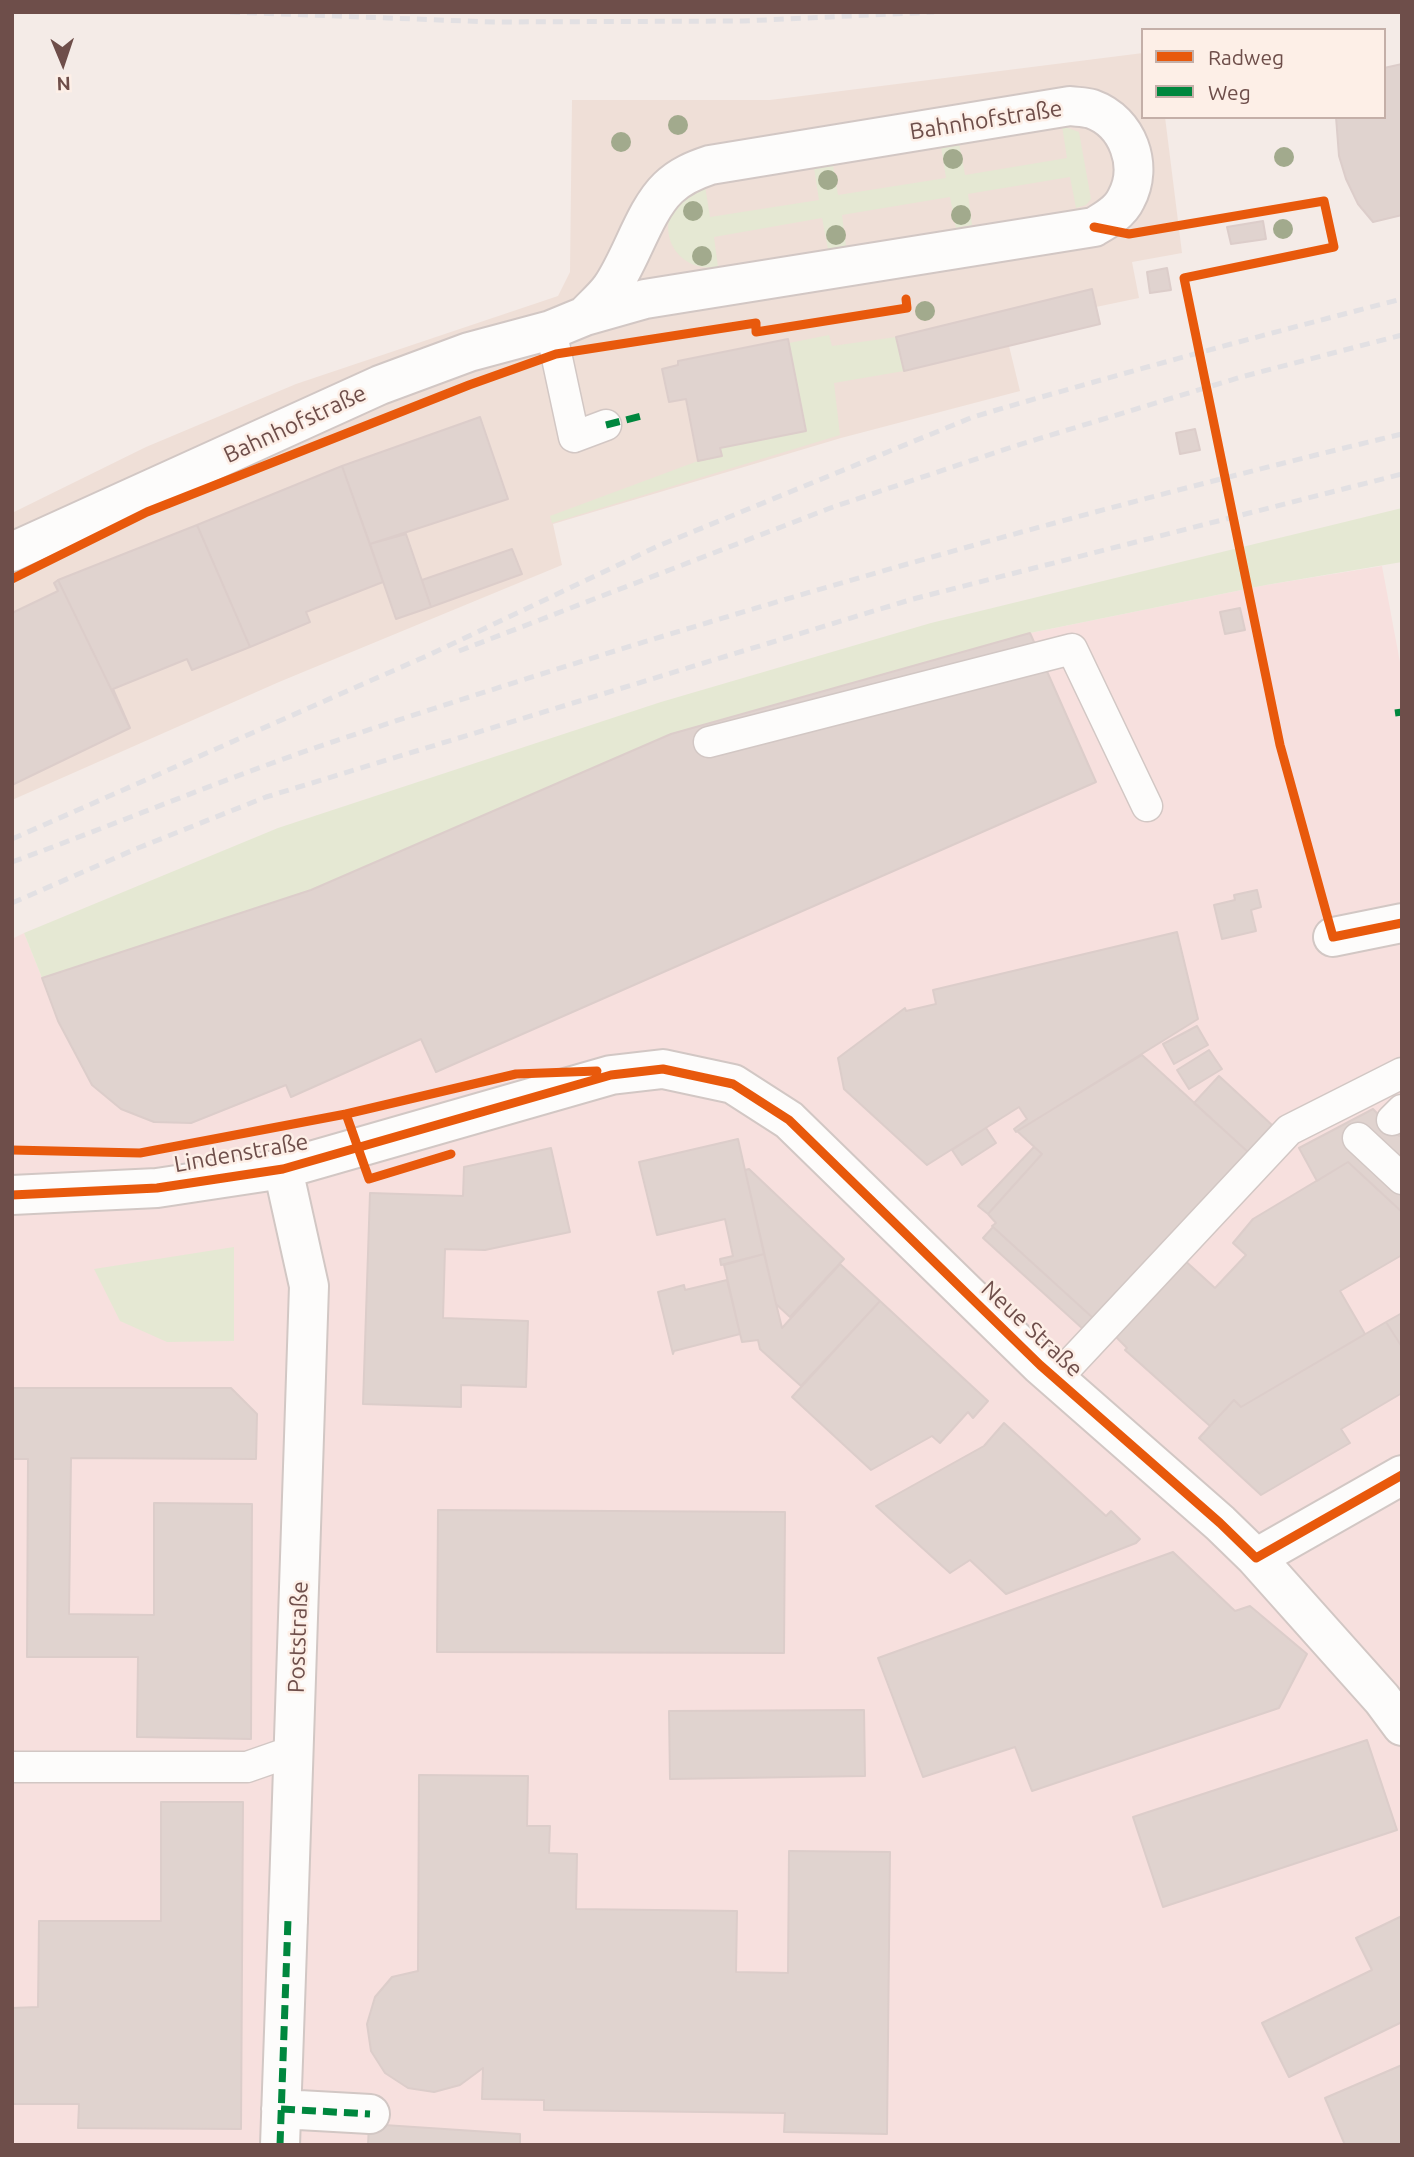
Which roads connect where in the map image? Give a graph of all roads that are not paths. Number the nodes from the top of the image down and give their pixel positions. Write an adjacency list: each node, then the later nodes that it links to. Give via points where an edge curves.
1 (568, 323): 1 (street, Bahnhofstraße, via 645,299 1094,227 1126,201 1134,161 1127,139 1112,121 1092,109 1070,106 710,165 689,172 667,189 610,290); 2 (lane, via 574,437); 3 (street, Bahnhofstraße, via 380,385)
2 (606, 425)
3 (12, 552)
4 (709, 743): 5 (lane, via 1072,649)
5 (1147, 806)
6 (1402, 923): 7 (street)
7 (1333, 937)
8 (1402, 1073): 14 (lane, via 1289,1130)
9 (789, 1120): 11 (street, Lindenstraße, via 733,1084 663,1069 611,1075); 14 (street, Neue Straße)
10 (1358, 1138): 12 (lane)
11 (283, 1169): 13 (street, Lindenstraße, via 157,1188); 18 (street, Poststraße, via 309,1286)
12 (1402, 1179)
13 (12, 1195)
14 (1056, 1379): 16 (street, Neue Straße)
15 (1402, 1475): 16 (street)
16 (1256, 1558): 17 (street, Neue Straße)
17 (1402, 1726)
18 (293, 1751): 19 (lane, via 247,1767); 21 (street, Poststraße)
19 (12, 1767)
20 (370, 2114): 21 (street, Poststraße)
21 (281, 2127)

